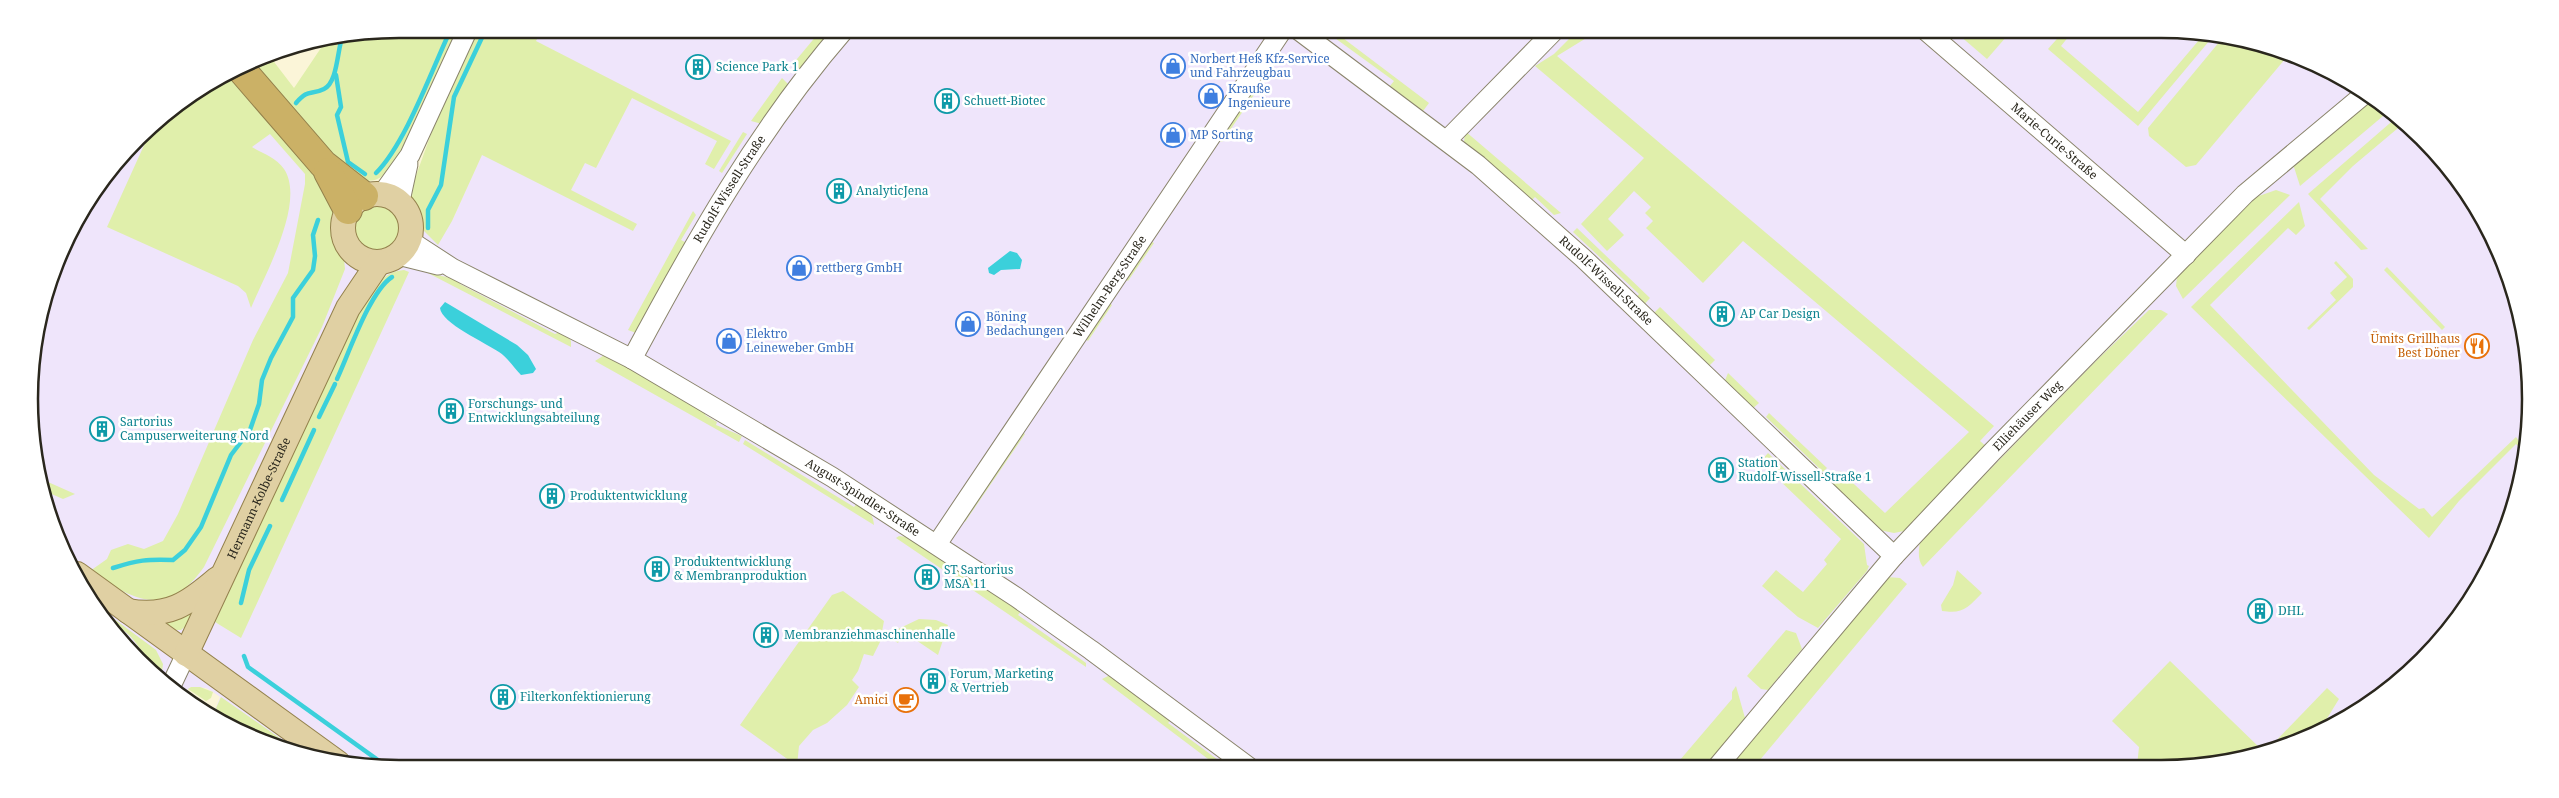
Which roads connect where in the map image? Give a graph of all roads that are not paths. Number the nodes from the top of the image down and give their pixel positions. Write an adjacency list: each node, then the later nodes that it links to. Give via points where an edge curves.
1 (464, 38): 10 (street, via 410,155)
2 (837, 38): 13 (street, Rudolf-Wissell-Straße, via 802,80 733,180 692,247)
3 (1277, 38): 14 (street, Wilhelm-Berg-Straße)
4 (1309, 38): 9 (street, Rudolf-Wissell-Straße)
5 (1547, 38): 9 (street)
6 (1934, 38): 12 (street, Marie-Curie-Straße)
7 (244, 73): 10 (highway, via 324,164)
8 (2360, 98): 12 (street, Elliehäuser Weg, via 2260,180)
9 (1447, 140): 15 (street, Rudolf-Wissell-Straße, via 1583,258)
10 (373, 200): 11 (main road, Hermann-Kolbe-Straße, via 411,219); 11 (main road, via 343,222 343,234 348,247)
11 (386, 253): 13 (street, August-Spindler-Straße, via 452,268); 16 (main road, Hermann-Kolbe-Straße, via 348,308)
12 (2186, 255): 15 (street, Elliehäuser Weg)
13 (632, 359): 14 (street, August-Spindler-Straße, via 832,477)
14 (937, 544): 22 (street, August-Spindler-Straße, via 1091,650)
15 (1894, 556): 23 (street, Elliehäuser Weg)
16 (224, 573): 18 (main road, via 192,600 174,609 146,613); 19 (main road, Hermann-Kolbe-Straße)
17 (87, 581): 18 (main road)
18 (128, 611): 19 (main road)
19 (186, 654): 20 (street, Hermann-Kolbe-Straße); 21 (main road)
20 (173, 681)
21 (324, 753)
22 (1239, 760)
23 (1723, 760)

